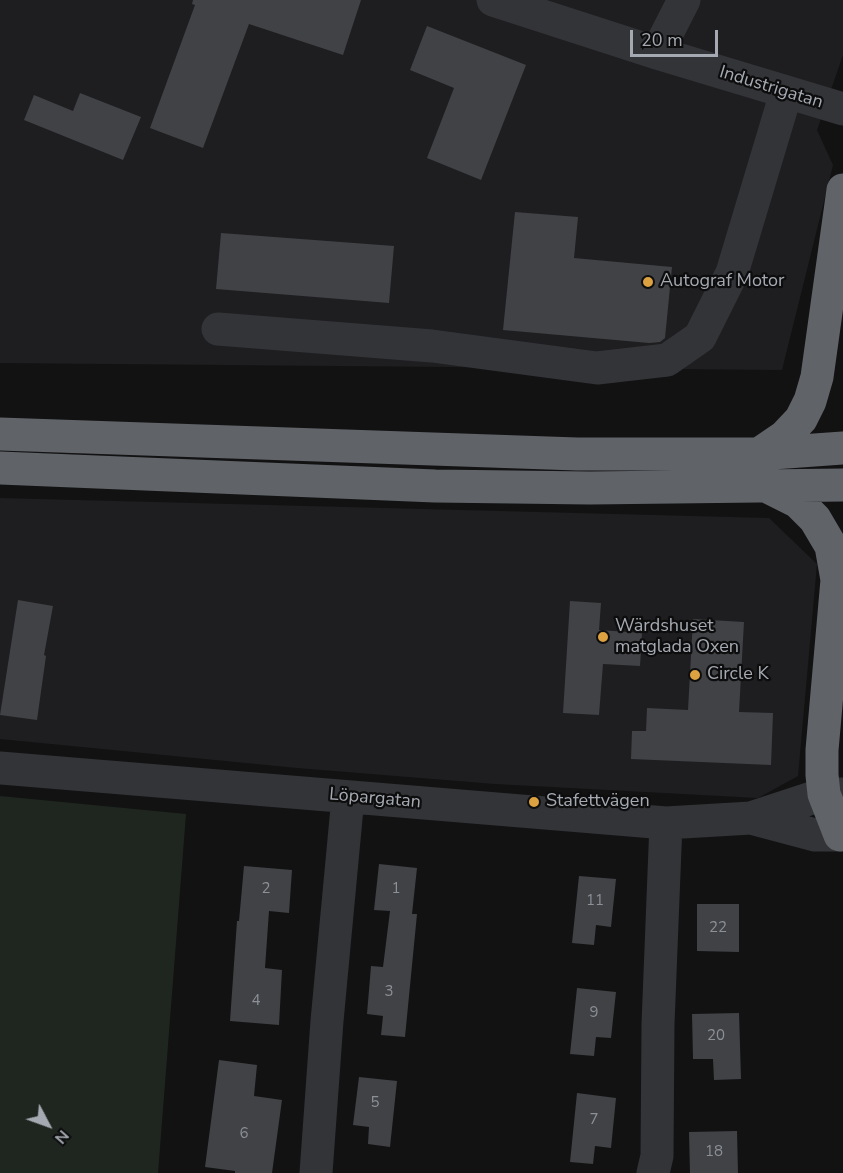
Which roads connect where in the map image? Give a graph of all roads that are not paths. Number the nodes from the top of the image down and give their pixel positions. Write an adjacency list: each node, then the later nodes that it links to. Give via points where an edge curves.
1 (494, 0): 3 (street, Industrigatan)
2 (684, 0): 3 (street)
3 (657, 53): 4 (street, Industrigatan)
4 (786, 93): 5 (street, Industrigatan); 7 (street, via 732,273 700,337 667,360 597,368 432,346)
5 (843, 109)
6 (843, 190): 10 (highway, via 817,377 810,401 801,419 784,437)
7 (218, 329)
8 (0, 434): 10 (highway, via 577,454)
9 (843, 448): 10 (highway)
10 (759, 454)
11 (0, 468): 13 (highway, via 435,486)
12 (843, 485): 13 (highway)
13 (766, 486): 15 (highway, via 798,502 815,519 831,546 837,580 822,750)
14 (0, 768): 16 (street, Löpargatan)
15 (833, 794): 17 (street, Löpargatan); 19 (highway)
16 (348, 797): 18 (street, Löpargatan); 20 (street)
17 (751, 818): 18 (street, Löpargatan); 19 (street, Löpargatan, via 815,835)
18 (666, 823): 21 (street, via 657,1156)
19 (842, 832)
20 (316, 1173)
21 (653, 1173)

